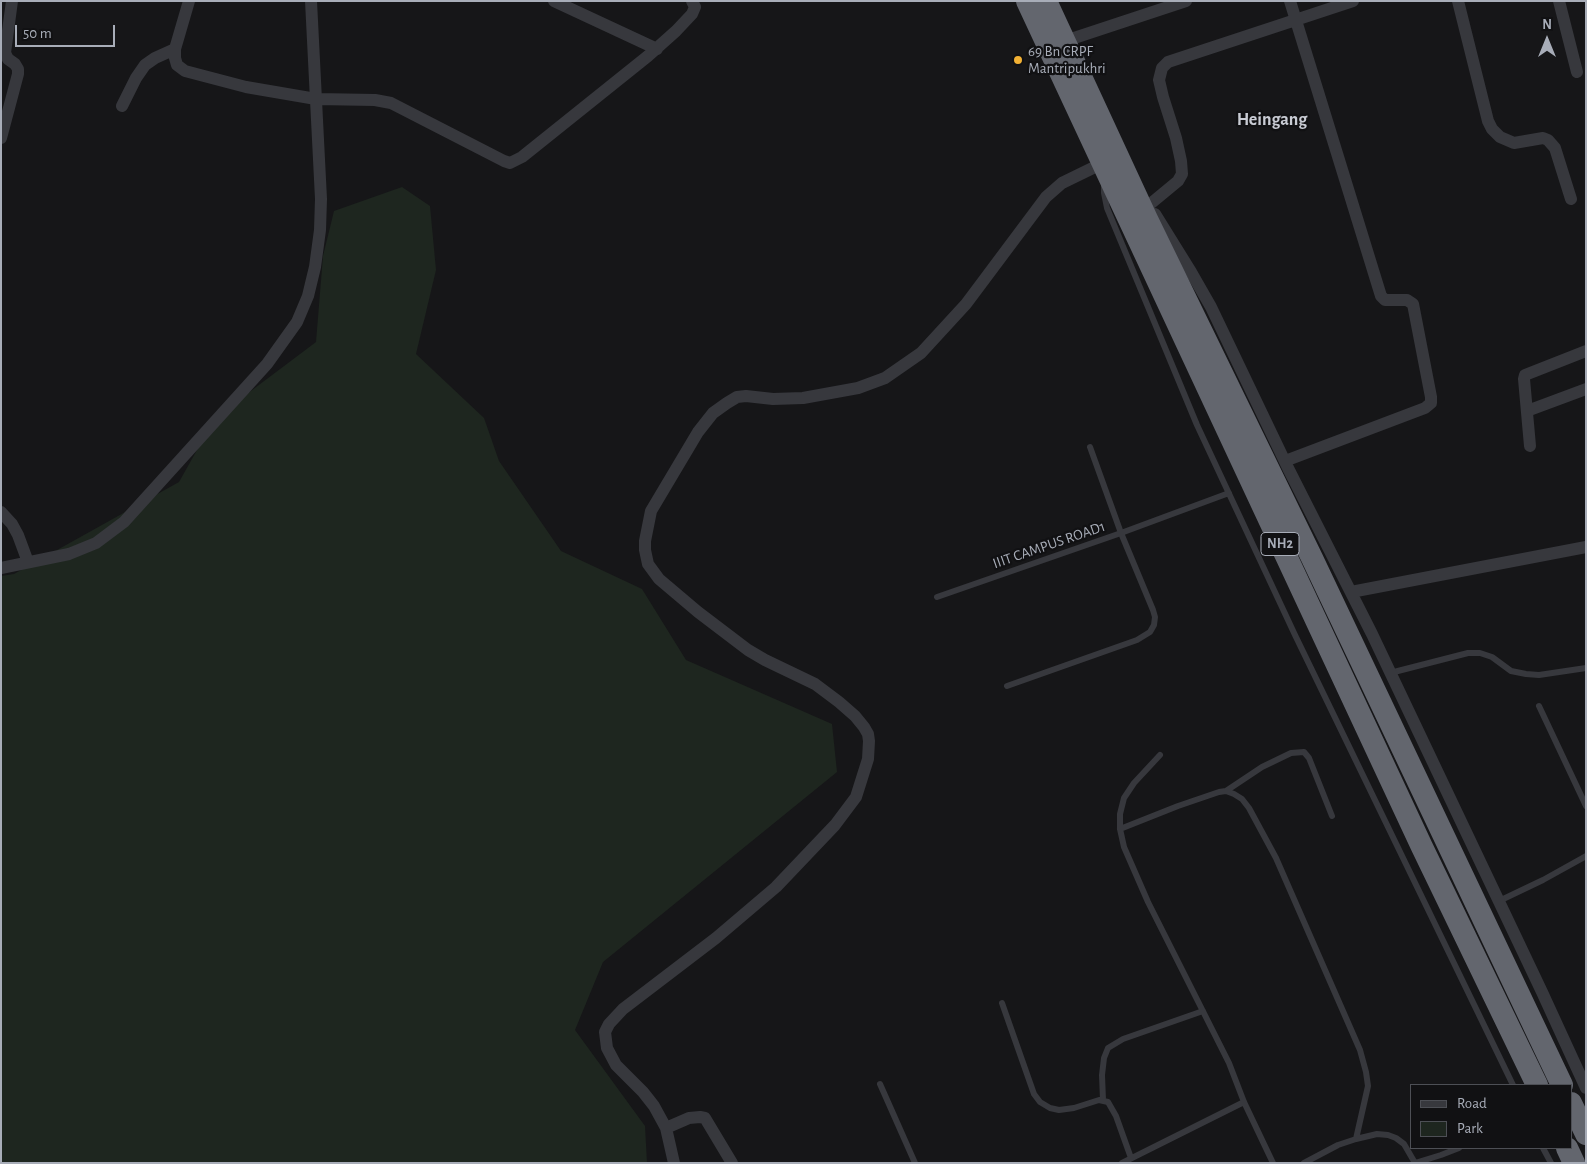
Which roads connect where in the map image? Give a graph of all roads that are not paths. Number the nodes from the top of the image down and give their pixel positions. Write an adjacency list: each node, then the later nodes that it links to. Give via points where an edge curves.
1 (12, 1): 17 (street)
2 (189, 1): 15 (street)
3 (310, 1): 19 (street)
4 (554, 1): 16 (street)
5 (692, 1): 16 (street, via 695,7 692,14)
6 (1026, 1): 22 (highway, NH2)
7 (1046, 1): 14 (highway, NH2)
8 (1186, 1): 14 (street)
9 (1290, 1): 13 (street)
10 (1353, 1): 13 (street)
11 (1458, 1): 23 (street, via 1492,129 1514,143 1548,140 1555,148)
12 (1559, 1): 18 (street)
13 (1295, 20): 24 (street, via 1168,62 1162,68 1159,80 1176,138 1182,174 1178,182); 30 (street, via 1381,296 1385,300 1408,300 1412,304 1431,403)
14 (1065, 41): 22 (highway, NH2)
15 (175, 49): 19 (street, via 177,65 185,71 246,87); 20 (street, via 145,65)
16 (657, 49): 19 (street, via 522,158 510,163 392,102)
17 (4, 57): 21 (street, via 15,64 18,74)
18 (1577, 72)
19 (316, 99): 35 (street, via 320,230 308,296 297,322 267,364 124,522 96,542 69,554)
20 (122, 106)
21 (1, 138)
22 (1108, 162): 24 (street); 31 (lane, via 1104,193 1107,208 1197,425); 54 (highway, NH2, via 1422,847); 55 (highway, NH2, via 1312,558); 60 (street, via 1062,183 1046,198 966,304 921,353 885,378 858,388 803,398 746,396 713,413 698,432 651,511 645,550 648,564 659,579 748,650 815,684 839,702 864,727 869,740 868,758 856,797 835,825 776,887 623,1009 609,1024 605,1041 610,1056 654,1106)
23 (1571, 199)
24 (1149, 205): 30 (street, via 1211,307)
25 (1586, 351): 27 (street, via 1525,375)
26 (1586, 389): 27 (street)
27 (1527, 411): 28 (street)
28 (1530, 446)
29 (1090, 447): 33 (lane)
30 (1285, 461): 37 (street)
31 (1229, 493): 33 (lane); 53 (lane)
32 (1, 512): 35 (street, via 18,535)
33 (1121, 533): 38 (lane, IIIT CAMPUS ROAD1); 41 (lane, IIIT CAMPUS ROAD1, via 1153,610 1155,618 1150,632 1137,640)
34 (1586, 547): 37 (street)
35 (28, 562): 36 (street)
36 (1, 568)
37 (1351, 592): 40 (street)
38 (937, 597)
39 (1586, 668): 40 (lane, via 1526,674 1511,671 1492,657 1468,653)
40 (1390, 673): 49 (street)
41 (1007, 686)
42 (1539, 706): 45 (lane)
43 (1160, 755): 47 (lane, via 1124,798)
44 (1226, 791): 46 (lane, via 1262,767 1291,753 1304,752); 47 (lane); 62 (lane, via 1242,799 1249,808 1276,858 1360,1050 1368,1086)
45 (1586, 806)
46 (1332, 816)
47 (1120, 830): 51 (lane, via 1148,902)
48 (1586, 856): 49 (lane)
49 (1499, 901): 56 (street)
50 (1002, 1003): 57 (lane, via 1034,1094 1040,1102 1059,1110)
51 (1203, 1011): 57 (lane, via 1123,1039 1108,1048 1102,1075); 58 (lane)
52 (880, 1084): 71 (lane)
53 (1513, 1084)
54 (1537, 1084)
55 (1562, 1084)
56 (1586, 1088)
57 (1103, 1100): 68 (lane, via 1112,1106)
58 (1244, 1102): 68 (lane); 73 (lane)
59 (1572, 1105): 61 (highway)
60 (666, 1128): 69 (street); 70 (street, via 690,1118 705,1118)
61 (1586, 1134)
62 (1356, 1139): 63 (lane, via 1377,1134); 74 (lane)
63 (1408, 1142)
64 (1410, 1149): 75 (lane)
65 (1456, 1149): 75 (lane)
66 (1544, 1149): 76 (lane)
67 (1567, 1149): 77 (highway)
68 (1131, 1158): 72 (lane)
69 (674, 1163)
70 (732, 1163)
71 (915, 1163)
72 (1122, 1163)
73 (1273, 1163)
74 (1304, 1163)
75 (1415, 1163)
76 (1550, 1163)
77 (1574, 1163)

